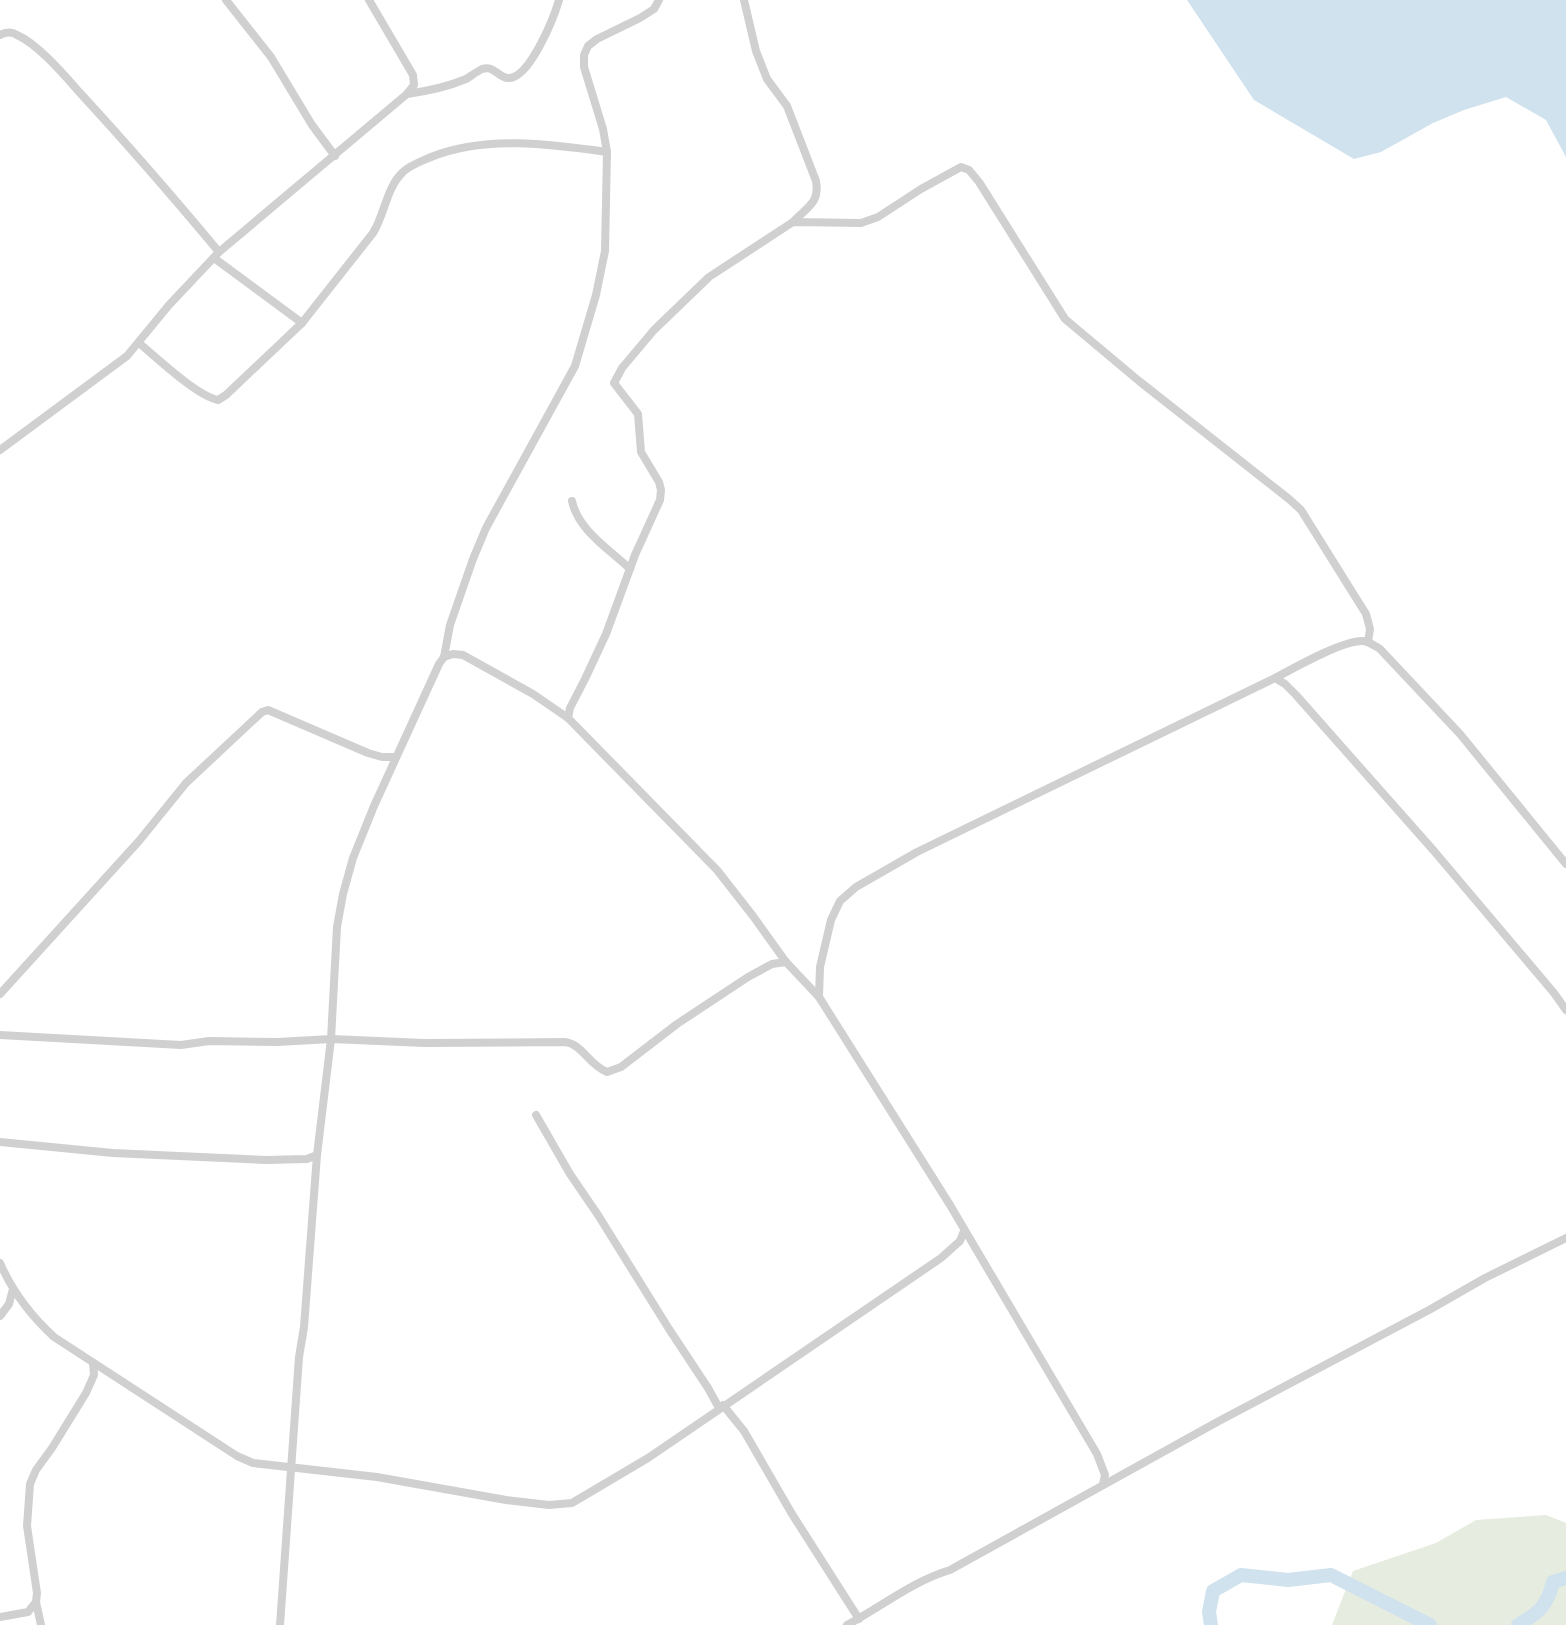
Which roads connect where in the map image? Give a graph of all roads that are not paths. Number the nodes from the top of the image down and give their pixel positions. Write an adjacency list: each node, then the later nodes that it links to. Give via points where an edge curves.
1 (226, 0): 9 (street, via 271,57)
2 (369, 0): 7 (street, via 412,75 414,85)
3 (560, 0): 7 (street, via 525,70 506,78 487,68 432,91)
4 (659, 0): 8 (street, via 654,9 640,18 597,39 584,55)
5 (744, 0): 10 (street, via 756,51 767,79 787,106 819,194)
6 (0, 35): 11 (street, via 18,34 63,74 143,161)
7 (407, 94): 9 (street)
8 (607, 152): 12 (street, via 560,145 478,145 448,150 412,166 393,186 373,233); 18 (street, via 605,251 575,366 486,528 450,625)
9 (335, 156): 11 (street)
10 (793, 222): 16 (street, via 709,277 654,330 616,375 617,390 638,414 641,452 662,490); 17 (street, via 861,223 878,217 951,171 961,167 969,170 1065,319 1301,510 1366,614)
11 (216, 255): 12 (street); 13 (street)
12 (302, 323): 13 (street, via 218,400 189,384)
13 (139, 343): 14 (street)
14 (0, 450)
15 (572, 501): 16 (street, via 581,523)
16 (630, 569): 20 (street)
17 (1368, 642): 19 (street, via 1354,642); 22 (street, via 1380,649 1460,734)
18 (444, 657): 20 (street, via 463,655); 21 (street)
19 (1275, 678): 25 (street, via 916,852 856,887 840,901 831,920 820,967); 26 (street, via 1296,695 1434,851)
20 (568, 718): 23 (street, via 717,870)
21 (396, 758): 24 (street, via 368,753 268,710 262,712 186,783 139,841); 28 (street, via 353,858 343,894 337,927)
22 (1566, 864)
23 (786, 962): 25 (street); 28 (street, via 772,964 748,977 621,1067 607,1072 565,1041 425,1043)
24 (0, 994)
25 (819, 997): 32 (street)
26 (1566, 1010)
27 (0, 1035): 28 (street, via 181,1045)
28 (331, 1038): 31 (street)
29 (536, 1115): 38 (street)
30 (0, 1142): 31 (street, via 254,1160 307,1159)
31 (317, 1155): 39 (street)
32 (964, 1231): 38 (street, via 960,1241 941,1258); 40 (street, via 1097,1454 1105,1475)
33 (1566, 1238): 40 (street)
34 (0, 1263): 35 (street)
35 (12, 1289): 36 (street, via 9,1304); 37 (street, via 54,1337)
36 (0, 1316)
37 (93, 1363): 39 (street, via 237,1456 253,1463); 41 (street, via 94,1375 86,1393 30,1484 27,1526)
38 (721, 1406): 39 (street, via 648,1458 572,1503 549,1505 506,1500 377,1477); 43 (street, via 744,1431)
39 (291, 1467): 45 (street)
40 (1103, 1484): 43 (street)
41 (36, 1602): 42 (street, via 28,1612); 44 (street)
42 (0, 1617)
43 (859, 1619): 46 (street)
44 (41, 1625)
45 (280, 1625)
46 (847, 1625)

